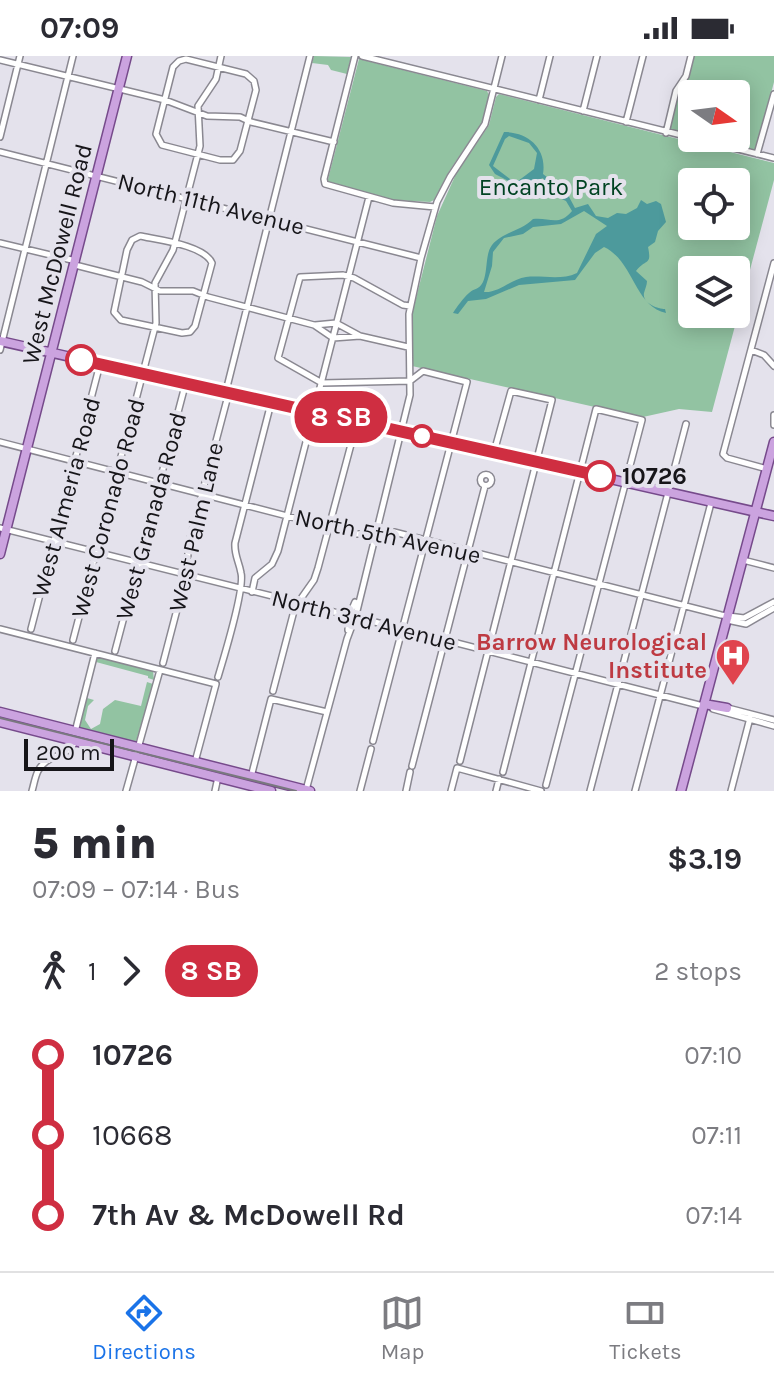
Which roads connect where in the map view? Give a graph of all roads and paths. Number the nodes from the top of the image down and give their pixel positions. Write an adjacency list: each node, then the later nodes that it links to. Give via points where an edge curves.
1 (20, 56): 14 (street)
2 (73, 56): 16 (street)
3 (127, 56): 17 (main road, West McDowell Road)
4 (221, 56): 15 (street, West Coronado Road)
5 (310, 56): 26 (street, West Palm Lane)
6 (355, 56): 29 (street)
7 (362, 56): 18 (street)
8 (502, 56): 18 (street)
9 (550, 56): 21 (street)
10 (597, 56): 22 (street)
11 (643, 56): 25 (street)
12 (691, 56): 27 (street)
13 (0, 60): 14 (street)
14 (18, 64): 16 (street); 28 (street)
15 (219, 67): 20 (street, via 179,61); 23 (street, West Coronado Road); 24 (street, via 254,81)
16 (68, 77): 17 (street); 34 (street)
17 (119, 89): 20 (street); 35 (main road, West McDowell Road)
18 (494, 89): 21 (street); 38 (street, via 485,124)
19 (774, 94): 32 (street)
20 (165, 100): 23 (street); 31 (street, via 158,140)
21 (539, 100): 22 (street)
22 (583, 111): 25 (street)
23 (197, 112): 24 (street); 31 (street, West Coronado Road)
24 (248, 120): 26 (street); 31 (street, via 233,160)
25 (626, 122): 27 (street)
26 (291, 132): 29 (street); 39 (street, West Palm Lane)
27 (666, 133): 32 (street)
28 (0, 137)
29 (334, 142): 36 (street, via 325,184)
30 (0, 152): 34 (street, North 11th Avenue)
31 (197, 154): 37 (street, West Coronado Road)
32 (757, 154): 33 (street)
33 (774, 158)
34 (46, 163): 35 (street, North 11th Avenue); 43 (street)
35 (98, 176): 37 (street, North 11th Avenue); 45 (main road, West McDowell Road)
36 (369, 197): 38 (street); 40 (street)
37 (185, 198): 39 (street, North 11th Avenue); 42 (street, West Coronado Road)
38 (435, 207): 44 (street)
39 (269, 219): 40 (street, North 11th Avenue); 52 (street, West Palm Lane)
40 (357, 241): 44 (street, North 11th Avenue); 48 (street)
41 (0, 243): 43 (street)
42 (174, 244): 47 (street, via 135,237); 49 (street, West Coronado Road); 50 (street, via 211,258)
43 (25, 249): 45 (street); 59 (street)
44 (421, 258): 51 (street)
45 (76, 263): 47 (street); 62 (main road, West McDowell Road)
46 (774, 265): 61 (street)
47 (121, 276): 49 (street); 56 (street, via 116,315)
48 (348, 276): 51 (street); 53 (street, via 300,277); 54 (street)
49 (154, 289): 50 (street); 56 (street, West Coronado Road)
50 (204, 295): 52 (street); 56 (street, via 190,332)
51 (410, 306): 60 (street)
52 (247, 307): 53 (street); 69 (street, West Palm Lane)
53 (288, 319): 55 (street); 68 (street, via 278,358)
54 (336, 323): 55 (street); 57 (street); 58 (street)
55 (314, 325): 58 (street)
56 (154, 328): 65 (street, West Coronado Road)
57 (360, 336): 58 (street); 60 (street)
58 (333, 338): 68 (street)
59 (1, 342): 62 (main road)
60 (408, 347): 66 (street)
61 (751, 350): 64 (street); 84 (street, via 724,456)
62 (53, 353): 63 (main road); 80 (main road, West McDowell Road)
63 (100, 364): 65 (main road); 82 (street, West Almeria Road)
64 (774, 366)
65 (142, 372): 67 (main road); 85 (street, West Coronado Road)
66 (410, 381): 68 (street); 76 (street); 79 (street, via 423,371 465,380)
67 (186, 382): 69 (main road); 87 (street, West Granada Road)
68 (322, 383): 71 (street)
69 (227, 392): 70 (main road); 91 (street, West Palm Lane)
70 (272, 402): 71 (main road); 93 (street)
71 (314, 411): 73 (main road); 95 (street)
72 (774, 415): 75 (street)
73 (357, 421): 76 (main road); 99 (street)
74 (686, 424): 90 (street)
75 (774, 425)
76 (402, 431): 79 (main road); 96 (street)
77 (0, 442): 80 (street, North 5th Avenue)
78 (774, 442): 84 (main road)
79 (451, 443): 81 (main road); 103 (street)
80 (28, 448): 82 (street, North 5th Avenue); 100 (main road, West McDowell Road)
81 (494, 452): 83 (main road); 83 (street, via 511,391 552,400)
82 (75, 460): 85 (street, North 5th Avenue); 104 (street, West Almeria Road)
83 (537, 462): 86 (main road); 110 (street)
84 (770, 466): 94 (main road)
85 (117, 471): 87 (street, North 5th Avenue); 105 (street, West Coronado Road)
86 (580, 471): 88 (main road); 88 (street, via 596,409 642,420); 113 (street)
87 (160, 482): 91 (street, North 5th Avenue); 109 (street, West Granada Road)
88 (627, 482): 90 (main road); 116 (street)
89 (485, 486): 106 (street)
90 (668, 492): 92 (main road); 119 (street)
91 (203, 493): 93 (street, North 5th Avenue); 114 (street, West Palm Lane)
92 (711, 502): 94 (main road); 122 (street)
93 (245, 504): 95 (street, North 5th Avenue); 112 (street, via 234,550)
94 (755, 512): 97 (main road); 108 (main road)
95 (287, 515): 99 (street, North 5th Avenue); 115 (street, via 275,558)
96 (380, 515): 98 (street); 101 (street)
97 (774, 516)
98 (379, 524): 101 (street); 102 (street)
99 (329, 526): 101 (street, North 5th Avenue); 120 (street, via 314,580)
100 (3, 529): 104 (street, North 3rd Avenue); 107 (main road, West McDowell Road)
101 (374, 532): 102 (street, North 5th Avenue); 124 (street)
102 (387, 532): 103 (street, North 5th Avenue)
103 (425, 541): 106 (street, North 5th Avenue); 127 (street)
104 (53, 542): 105 (street, North 3rd Avenue); 126 (street, West Almeria Road)
105 (96, 552): 109 (street, North 3rd Avenue); 128 (street, West Coronado Road)
106 (468, 552): 110 (street, North 5th Avenue); 129 (street)
107 (0, 554)
108 (742, 560): 111 (street); 123 (main road)
109 (138, 563): 114 (street, North 3rd Avenue); 130 (street, West Granada Road)
110 (510, 563): 113 (street, North 5th Avenue); 131 (street)
111 (774, 568)
112 (242, 574): 115 (street); 117 (street)
113 (553, 574): 116 (street, North 5th Avenue); 133 (street)
114 (186, 575): 117 (street, North 3rd Avenue); 134 (street, West Palm Lane)
115 (255, 578): 118 (street)
116 (600, 585): 119 (street, North 5th Avenue); 136 (street)
117 (240, 589): 118 (street, North 3rd Avenue); 137 (street)
118 (252, 592): 120 (street, North 3rd Avenue)
119 (642, 595): 122 (street, North 5th Avenue); 138 (street)
120 (298, 603): 124 (street, North 3rd Avenue); 140 (street)
121 (774, 605): 123 (street, North 5th Avenue, via 746,624)
122 (684, 607): 123 (street, North 5th Avenue); 141 (street)
123 (727, 618): 139 (main road)
124 (352, 619): 127 (street, North 3rd Avenue); 145 (street)
125 (0, 629): 132 (street)
126 (31, 629)
127 (402, 629): 129 (street, North 3rd Avenue); 165 (street)
128 (73, 640)
129 (444, 640): 131 (street, North 3rd Avenue); 166 (street)
130 (115, 651)
131 (487, 651): 133 (street, North 3rd Avenue); 153 (street)
132 (95, 653): 135 (street); 150 (street)
133 (530, 662): 136 (street, North 3rd Avenue); 155 (street)
134 (163, 663)
135 (160, 670): 151 (street); 154 (street, via 216,684)
136 (577, 673): 138 (street, North 3rd Avenue); 159 (street)
137 (218, 677)
138 (619, 684): 141 (street, North 3rd Avenue); 169 (street)
139 (709, 684): 142 (main road); 143 (street, via 715,702)
140 (273, 691)
141 (661, 694): 142 (street, North 3rd Avenue); 170 (street)
142 (704, 705): 143 (main road); 146 (street, North 3rd Avenue); 171 (main road)
143 (727, 708): 146 (street, North 3rd Avenue)
144 (0, 712): 150 (main road)
145 (327, 712): 157 (street, via 271,699); 164 (street)
146 (750, 717): 148 (street, North 3rd Avenue); 172 (street)
147 (0, 722): 149 (main road)
148 (774, 723)
149 (56, 736): 150 (main road); 152 (street, via 67,744)
150 (75, 736): 151 (main road); 151 (main road); 152 (street, via 72,749)
151 (137, 752): 154 (main road); 156 (main road); 161 (street)
152 (65, 753): 160 (street, via 39,768)
153 (460, 761)
154 (195, 763): 157 (main road)
155 (503, 772)
156 (218, 777): 162 (street); 163 (main road)
157 (251, 778): 164 (main road)
158 (499, 779): 159 (street); 167 (street, via 457,768); 168 (street)
159 (544, 788)
160 (32, 791)
161 (126, 791)
162 (215, 791)
163 (271, 791)
164 (307, 791)
165 (360, 791)
166 (406, 791)
167 (451, 791)
168 (496, 791)
169 (590, 791)
170 (635, 791)
171 (681, 791)
172 (731, 791)

